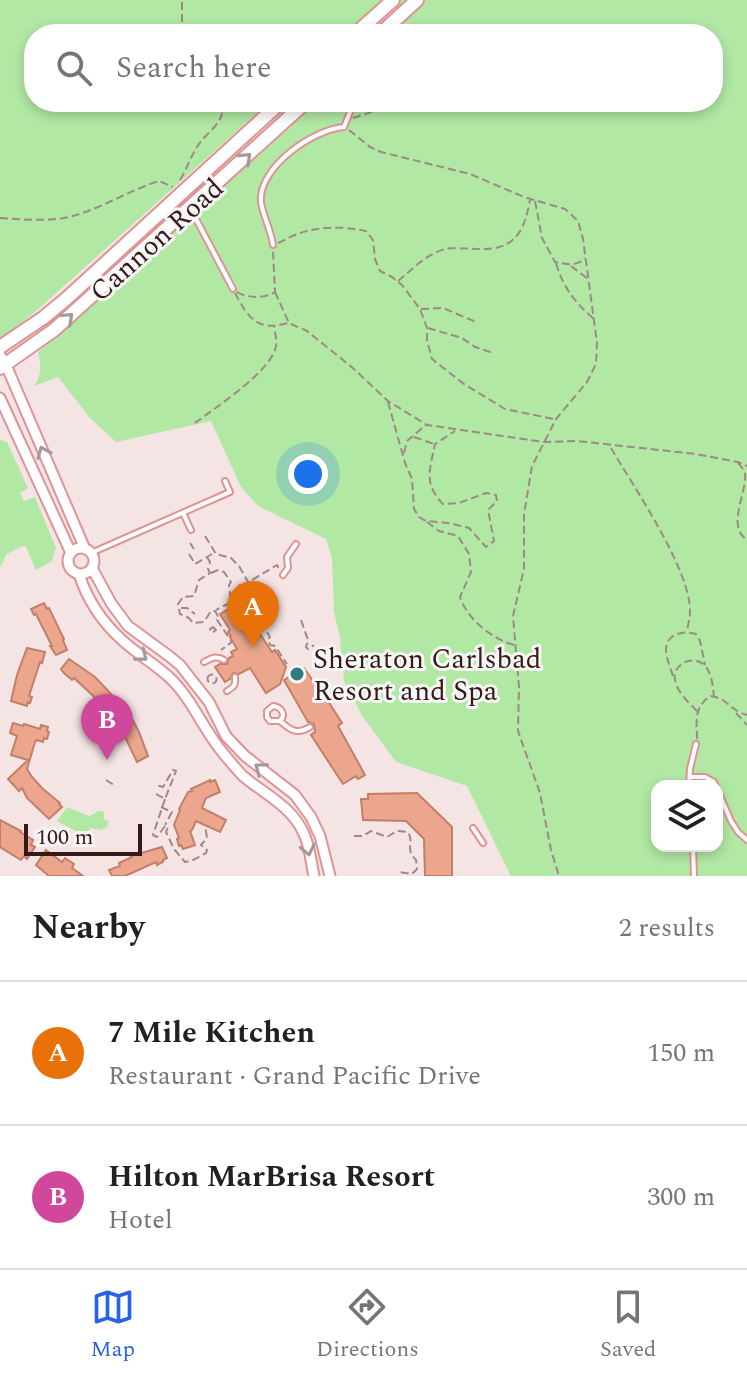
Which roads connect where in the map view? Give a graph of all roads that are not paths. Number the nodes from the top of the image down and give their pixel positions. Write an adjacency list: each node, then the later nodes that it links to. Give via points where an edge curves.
1 (393, 0): 3 (main road)
2 (417, 0): 4 (main road)
3 (366, 24)
4 (391, 24)
5 (270, 112): 11 (main road, Cannon Road, via 66,299)
6 (295, 112): 8 (main road, Cannon Road, one-way to 6)
7 (350, 112): 9 (lane, via 344,127 297,146 267,178 261,202)
8 (188, 210): 10 (lane); 12 (main road, Cannon Road, one-way to 8, via 54,330)
9 (273, 245)
10 (233, 289)
11 (0, 347)
12 (2, 363): 14 (street, one-way to 12)
13 (0, 398): 16 (street)
14 (56, 481): 16 (street); 20 (street)
15 (225, 481): 17 (lane, via 230,492)
16 (40, 488): 21 (street)
17 (183, 513): 18 (lane); 20 (lane)
18 (191, 530)
19 (296, 544): 24 (lane)
20 (88, 551): 21 (street); 22 (street)
21 (71, 553): 23 (street, via 69,566)
22 (92, 568): 23 (street); 25 (street)
23 (79, 574): 26 (street)
24 (283, 575)
25 (120, 616): 26 (street); 29 (street)
26 (108, 626): 30 (street, one-way to 30)
27 (224, 660): 28 (lane, via 213,657)
28 (204, 662)
29 (180, 665): 30 (street); 43 (street, one-way to 29, via 311,817 295,795 226,736 209,702)
30 (168, 676): 42 (street, one-way to 42, via 225,756 290,813 305,834)
31 (235, 677): 32 (lane, via 234,687)
32 (227, 691)
33 (280, 721): 33 (lane, via 282,711 271,707 268,719); 34 (lane, via 293,731)
34 (310, 727)
35 (696, 744): 36 (lane)
36 (690, 777): 37 (lane); 39 (lane, via 714,782 731,821)
37 (690, 780)
38 (473, 828): 40 (lane)
39 (747, 840)
40 (483, 843)
41 (692, 852): 44 (lane)
42 (314, 876)
43 (330, 876)
44 (694, 876)

